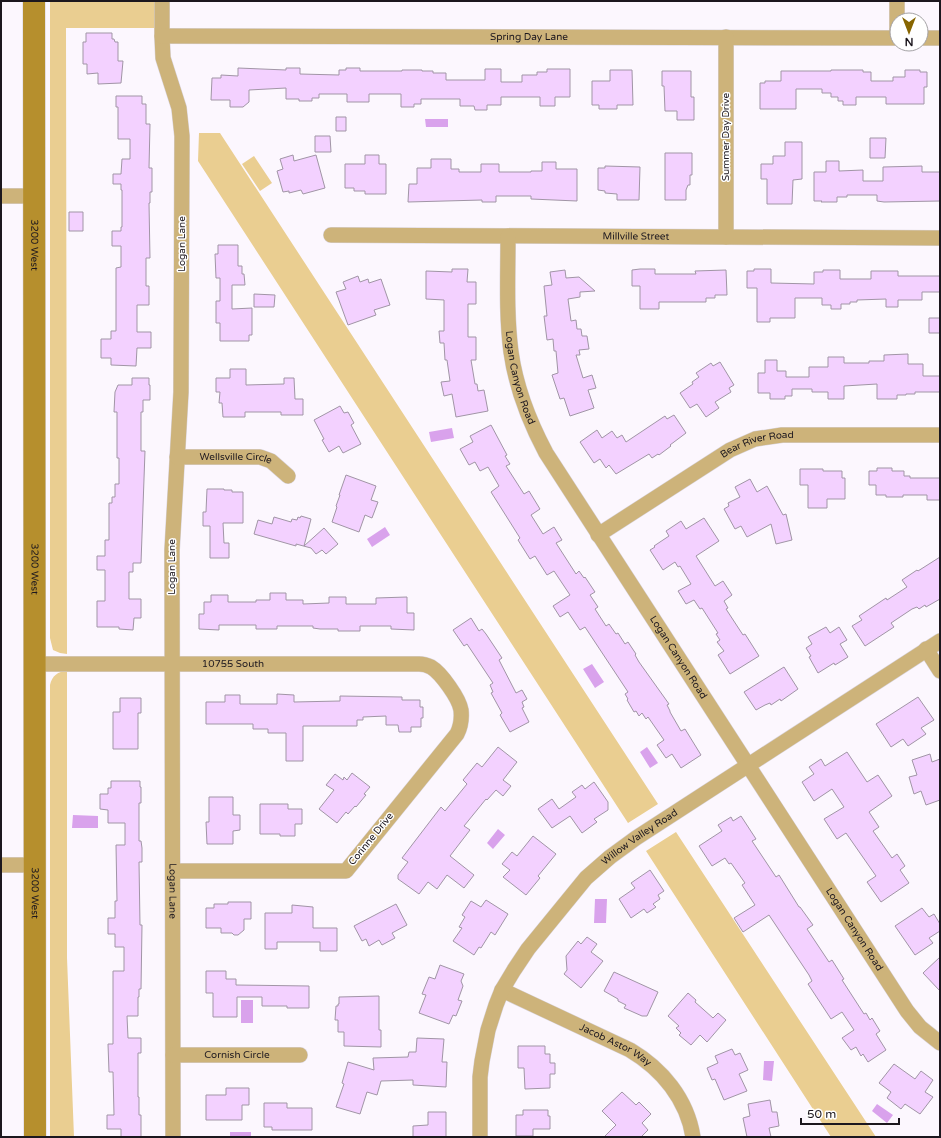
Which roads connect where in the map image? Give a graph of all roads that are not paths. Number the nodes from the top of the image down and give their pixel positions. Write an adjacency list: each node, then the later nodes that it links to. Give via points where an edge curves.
1 (34, 1): 11 (street, 3200 West)
2 (162, 1): 5 (street, Logan Lane)
3 (897, 1): 4 (street)
4 (897, 12)
5 (162, 36): 6 (street, Spring Day Lane); 17 (street, Logan Lane, via 163,58 178,103 182,136 181,392)
6 (726, 37): 7 (street, Spring Day Lane); 14 (street, Summer Day Drive)
7 (889, 38)
8 (929, 38): 9 (street)
9 (940, 38)
10 (1, 196): 11 (street)
11 (34, 196): 22 (street, 3200 West)
12 (331, 236): 13 (street, Millville Street)
13 (508, 236): 14 (street, Millville Street); 19 (street, Logan Canyon Road, via 509,330 514,368 522,397 546,453)
14 (726, 237): 15 (street, Millville Street)
15 (940, 238)
16 (940, 435): 19 (street, Bear River Road, via 782,435 755,438 730,450)
17 (177, 457): 18 (street, Wellsville Circle, via 260,458 271,461); 23 (street, Logan Lane, via 172,550)
18 (288, 476)
19 (598, 535): 26 (street, Logan Canyon Road)
20 (940, 640): 21 (street, Willow Valley Road)
21 (926, 649): 25 (street); 26 (street, Willow Valley Road)
22 (35, 664): 23 (street, 10755 South); 28 (street, 3200 West)
23 (172, 664): 24 (street, 10755 South, via 419,664); 29 (street, Logan Lane)
24 (432, 667): 29 (street, Corinne Drive, via 441,676 460,706 460,729 346,871)
25 (940, 671)
26 (748, 766): 30 (street, Willow Valley Road, via 636,838 598,867 528,949); 31 (street, Logan Canyon Road, via 907,1011 920,1027)
27 (1, 865): 28 (street)
28 (34, 865): 34 (street, 3200 West)
29 (173, 871): 32 (street, Logan Lane)
30 (502, 990): 36 (street, Willow Valley Road, via 492,1015 483,1051 480,1077); 37 (street, Jacob Astor Way, via 646,1060 675,1091 686,1112)
31 (940, 1043)
32 (173, 1055): 33 (street, Cornish Circle); 35 (street, Logan Lane)
33 (300, 1055)
34 (35, 1137)
35 (173, 1137)
36 (480, 1137)
37 (693, 1137)

